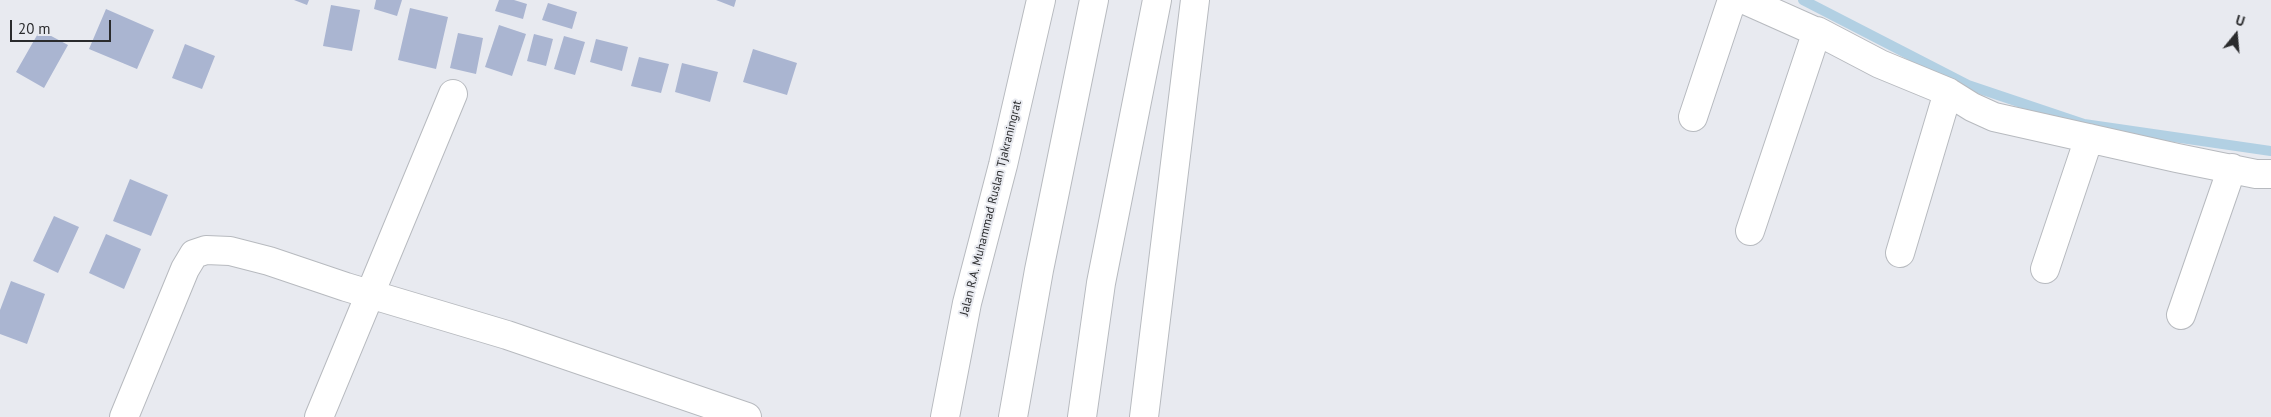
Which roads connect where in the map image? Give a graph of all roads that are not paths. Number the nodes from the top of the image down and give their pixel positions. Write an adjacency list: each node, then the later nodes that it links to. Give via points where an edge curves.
1 (1094, 0): 23 (main road, via 1039,270)
2 (1157, 0): 24 (main road, via 1102,282)
3 (1196, 0): 25 (main road)
4 (1732, 0): 10 (main road)
5 (1745, 0): 7 (main road, via 1820,34)
6 (1037, 1): 22 (main road, Jalan R.A. Muhammad Ruslan Tjakraningrat, via 1003,165 967,303)
7 (1817, 31): 8 (main road, via 1880,64); 14 (main road)
8 (1948, 92): 11 (main road, via 1994,117); 15 (main road)
9 (453, 94): 17 (main road)
10 (1693, 117)
11 (2089, 138): 12 (main road); 16 (main road)
12 (2232, 168): 13 (main road); 18 (main road)
13 (2271, 174)
14 (1750, 231)
15 (1900, 253)
16 (2045, 269)
17 (371, 294): 19 (main road, via 230,251 206,250 194,254 168,305); 20 (main road); 21 (main road, via 507,335)
18 (2181, 315)
19 (124, 417)
20 (319, 417)
21 (747, 417)
22 (945, 417)
23 (1013, 417)
24 (1082, 417)
25 (1144, 417)

